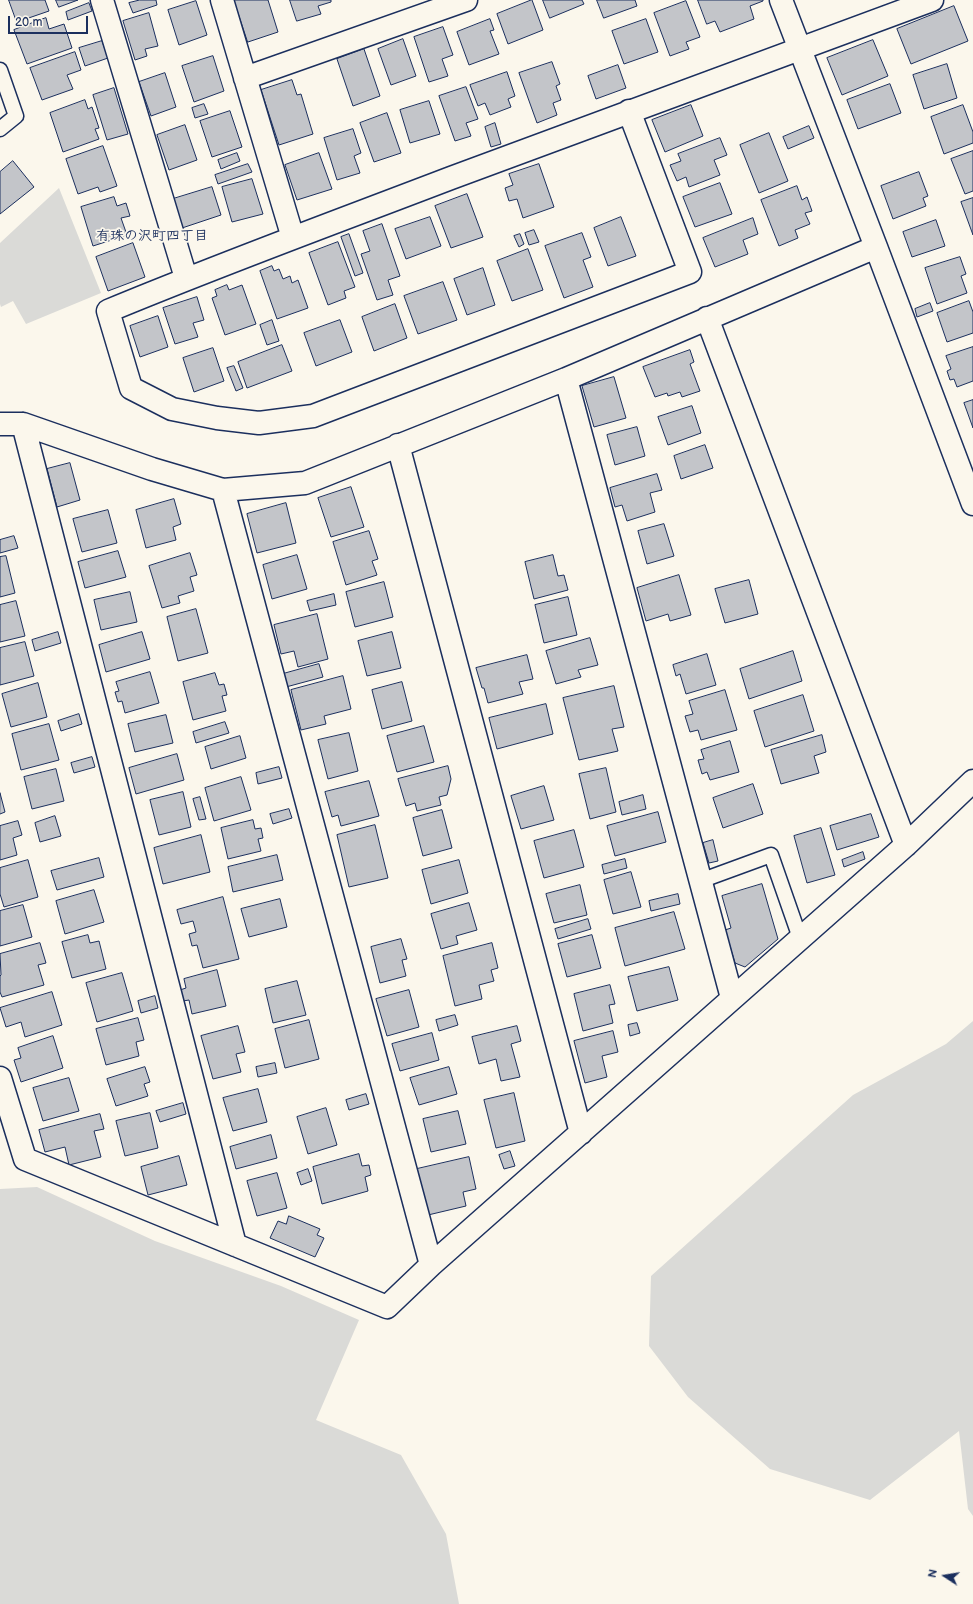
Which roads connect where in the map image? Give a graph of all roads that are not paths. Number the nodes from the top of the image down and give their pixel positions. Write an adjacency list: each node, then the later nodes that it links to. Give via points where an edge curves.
1 (102, 0): 13 (street)
2 (222, 0): 8 (street)
3 (466, 0): 8 (street)
4 (781, 0): 6 (street)
5 (932, 0): 6 (street)
6 (799, 48): 9 (street); 12 (street)
7 (0, 70): 10 (lane, via 16,116)
8 (245, 78): 11 (street)
9 (629, 111): 11 (street); 13 (street, via 690,272 313,416 259,423 217,418 172,409 131,388 108,311)
10 (0, 129)
11 (293, 238): 13 (street)
12 (876, 247): 14 (street); 20 (street)
13 (186, 278)
14 (707, 318): 15 (street); 22 (street)
15 (566, 379): 18 (street); 23 (street)
16 (0, 424): 17 (street)
17 (23, 424): 19 (street, via 152,469); 28 (street)
18 (398, 446): 19 (street, via 305,483); 27 (street)
19 (222, 490): 29 (street)
20 (973, 504)
21 (973, 780): 22 (street)
22 (906, 845): 24 (street)
23 (700, 881): 24 (lane, via 771,855); 25 (street)
24 (800, 938): 25 (street)
25 (732, 998): 27 (street)
26 (1, 1090): 28 (street, via 25,1159)
27 (581, 1133): 29 (street)
28 (235, 1245): 29 (street, via 387,1307)
29 (431, 1265)

